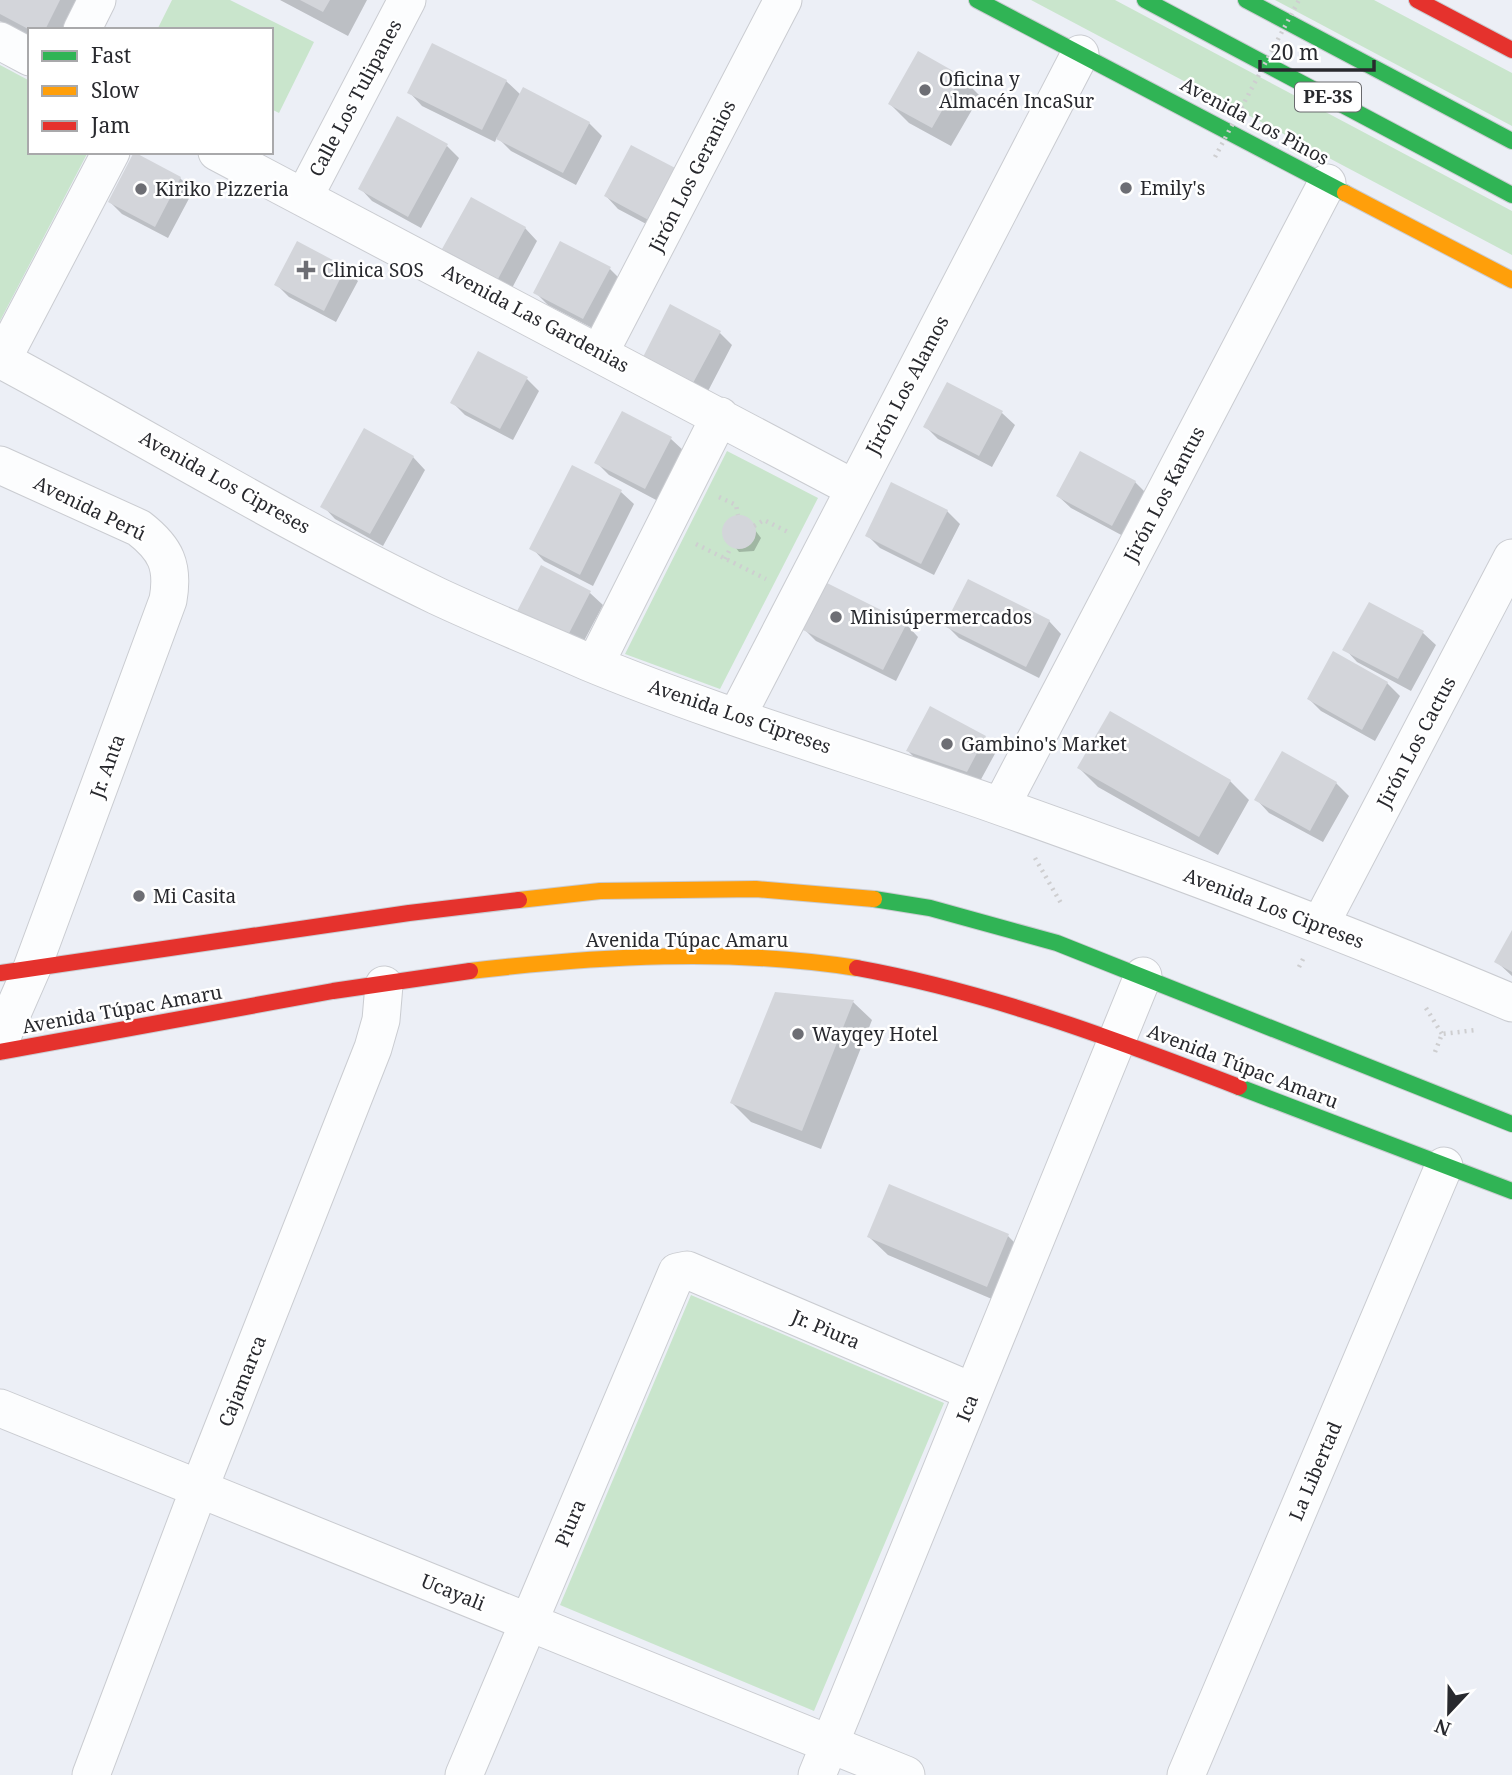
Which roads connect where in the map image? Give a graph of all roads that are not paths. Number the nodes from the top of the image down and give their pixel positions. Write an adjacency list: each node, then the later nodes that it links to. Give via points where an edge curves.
1 (97, 0): 8 (street)
2 (407, 0): 18 (street, Calle Los Tulipanes)
3 (783, 0): 20 (street, Jirón Los Geranios)
4 (977, 0): 11 (main road, Avenida Los Pinos)
5 (1145, 0): 17 (main road, PE-3S)
6 (1246, 0): 13 (main road, PE-3S)
7 (1417, 0): 10 (main road)
8 (83, 28)
9 (0, 41): 12 (street)
10 (1512, 50)
11 (1080, 54): 16 (main road, Avenida Los Pinos); 24 (street, Jirón Los Alamos)
12 (28, 56)
13 (1512, 141)
14 (110, 154): 21 (street)
15 (221, 154): 18 (street, Avenida Las Gardenias)
16 (1328, 183): 19 (main road, Avenida Los Pinos); 29 (street, Jirón Los Kantus)
17 (1512, 195)
18 (303, 197): 20 (street, Avenida Las Gardenias)
19 (1512, 280)
20 (600, 352): 22 (street, Avenida Las Gardenias)
21 (1, 359): 27 (street, Avenida Los Cipreses, via 435,595)
22 (720, 416): 24 (street, Avenida Las Gardenias); 27 (street)
23 (0, 465): 26 (street, Avenida Perú, via 139,528 159,544)
24 (853, 488): 28 (street, Jirón Los Alamos)
25 (1512, 558): 30 (street, Jirón Los Cactus)
26 (168, 563): 31 (street, Jr. Anta, via 168,600)
27 (595, 664): 28 (street, Avenida Los Cipreses)
28 (737, 716): 29 (street, Avenida Los Cipreses)
29 (1001, 806): 30 (street, Avenida Los Cipreses)
30 (1320, 925): 34 (street, Avenida Los Cipreses)
31 (16, 970): 32 (main road, via 526,898 600,891 755,889 930,908 1057,943); 35 (street, Jr. Anta)
32 (1143, 976): 36 (street, Ica); 38 (main road)
33 (384, 985): 36 (main road, Avenida Túpac Amaru, via 546,963 652,957 804,961 961,990); 37 (main road, Avenida Túpac Amaru); 44 (street, Cajamarca, via 373,1048)
34 (1512, 1003)
35 (0, 1041)
36 (1117, 1041): 39 (main road, Avenida Túpac Amaru); 42 (street, Ica)
37 (0, 1052)
38 (1512, 1124)
39 (1444, 1166): 40 (main road, Avenida Túpac Amaru); 50 (street, La Libertad)
40 (1512, 1191)
41 (677, 1272): 42 (street, Jr. Piura, via 687,1270); 45 (street, Piura)
42 (973, 1392): 46 (street, Ica)
43 (0, 1408): 44 (street, Ucayali)
44 (199, 1489): 45 (street, Ucayali); 47 (street, Cajamarca)
45 (528, 1622): 46 (street, Ucayali); 48 (street, Piura)
46 (823, 1759): 49 (street, Ucayali)
47 (91, 1775)
48 (464, 1775)
49 (906, 1775)
50 (1186, 1775)

